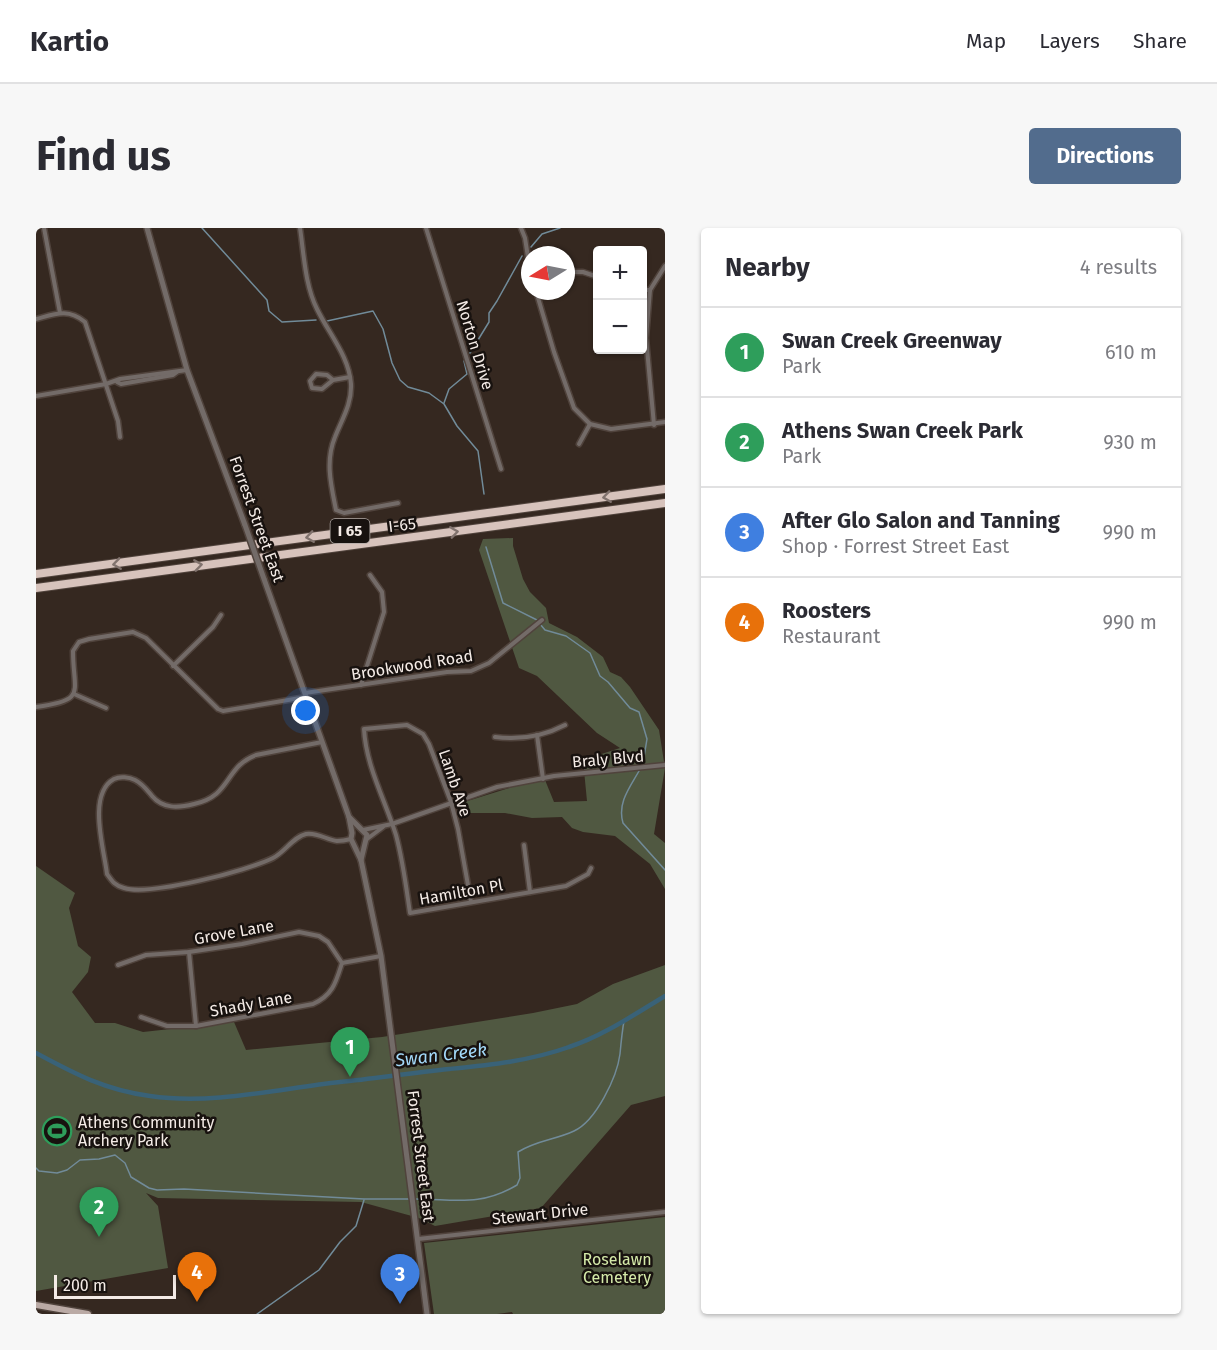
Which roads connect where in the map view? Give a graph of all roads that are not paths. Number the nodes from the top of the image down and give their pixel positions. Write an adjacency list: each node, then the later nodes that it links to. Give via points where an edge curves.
1 (44, 228): 12 (street)
2 (147, 228): 14 (street, Forrest Street East)
3 (300, 228): 15 (street, via 313,299 348,364)
4 (426, 228): 24 (street, Norton Drive)
5 (521, 228): 6 (street)
6 (526, 246)
7 (665, 266): 10 (street)
8 (575, 272): 9 (street)
9 (593, 276)
10 (650, 290): 21 (street, via 646,338)
11 (539, 300): 20 (street, via 570,399)
12 (60, 313): 13 (street); 17 (street, via 77,315 85,322)
13 (36, 319)
14 (187, 370): 17 (street); 36 (street, Forrest Street East, bridge)
15 (350, 377): 16 (street); 26 (street, via 350,402 334,438 329,464 336,510 344,513)
16 (333, 380): 16 (street, via 316,374 310,381 312,388 322,389)
17 (106, 384): 18 (street); 22 (street)
18 (36, 396)
19 (665, 422): 21 (street)
20 (590, 424): 21 (street, via 611,429); 23 (street)
21 (654, 425)
22 (120, 436)
23 (579, 444)
24 (501, 468)
25 (665, 489): 28 (highway, I 65, one-way to 28)
26 (398, 503)
27 (665, 503): 30 (highway, I-65 / I 65, one-way to 27)
28 (36, 574)
29 (370, 575): 34 (street, via 382,592 384,612)
30 (36, 588)
31 (221, 615): 33 (street)
32 (542, 620): 34 (street, Brookwood Road, via 489,663 471,671)
33 (173, 666): 35 (street, via 137,633 88,639 79,642 73,651 77,687); 36 (street, Brookwood Road, via 223,711)
34 (361, 685): 36 (street, Brookwood Road)
35 (74, 694): 37 (street, via 62,704); 38 (street)
36 (306, 695): 43 (street, Forrest Street East)
37 (36, 707)
38 (106, 708)
39 (565, 725): 41 (street)
40 (364, 729): 46 (street, Lamb Ave, via 407,725 423,734); 48 (street, Hamilton Pl, via 367,755)
41 (537, 735): 42 (street); 45 (street)
42 (495, 737)
43 (322, 742): 47 (street, Forrest Street East); 51 (street, via 247,759 219,793 192,804 159,803 139,781 130,777 111,781 98,801 107,874 121,888 163,887 264,862 304,835 339,841)
44 (665, 765): 45 (street, Braly Blvd)
45 (543, 779): 46 (street, Braly Blvd, via 497,787)
46 (451, 802): 48 (street); 57 (street, Lamb Ave)
47 (349, 817): 50 (street, Forrest Street East); 51 (street, Forrest Street East)
48 (392, 825): 49 (street); 57 (street, Hamilton Pl, via 410,913)
49 (383, 827): 50 (street); 52 (street)
50 (362, 830): 51 (street, via 355,830); 52 (street)
51 (353, 838): 52 (street, via 361,845); 54 (street, Forrest Street East)
52 (366, 841): 54 (street, Forrest Street East)
53 (524, 845): 56 (street)
54 (361, 860): 59 (street, Forrest Street East)
55 (591, 868): 56 (street, Hamilton Pl, via 588,874 566,886)
56 (530, 892): 57 (street, Hamilton Pl)
57 (471, 902)
58 (189, 952): 60 (street, Grove Lane, via 299,932 328,942); 61 (street, Grove Lane, via 146,955); 63 (street)
59 (381, 956): 60 (street); 65 (street, Forrest Street East)
60 (342, 963): 63 (street, Shady Lane, via 330,994 313,1004)
61 (118, 965)
62 (141, 1017): 63 (street, Shady Lane, via 167,1026)
63 (196, 1026)
64 (665, 1212): 65 (street, Stewart Drive)
65 (418, 1239): 68 (street, Forrest Street East)
66 (36, 1305): 67 (main road)
67 (88, 1314)
68 (427, 1314)

